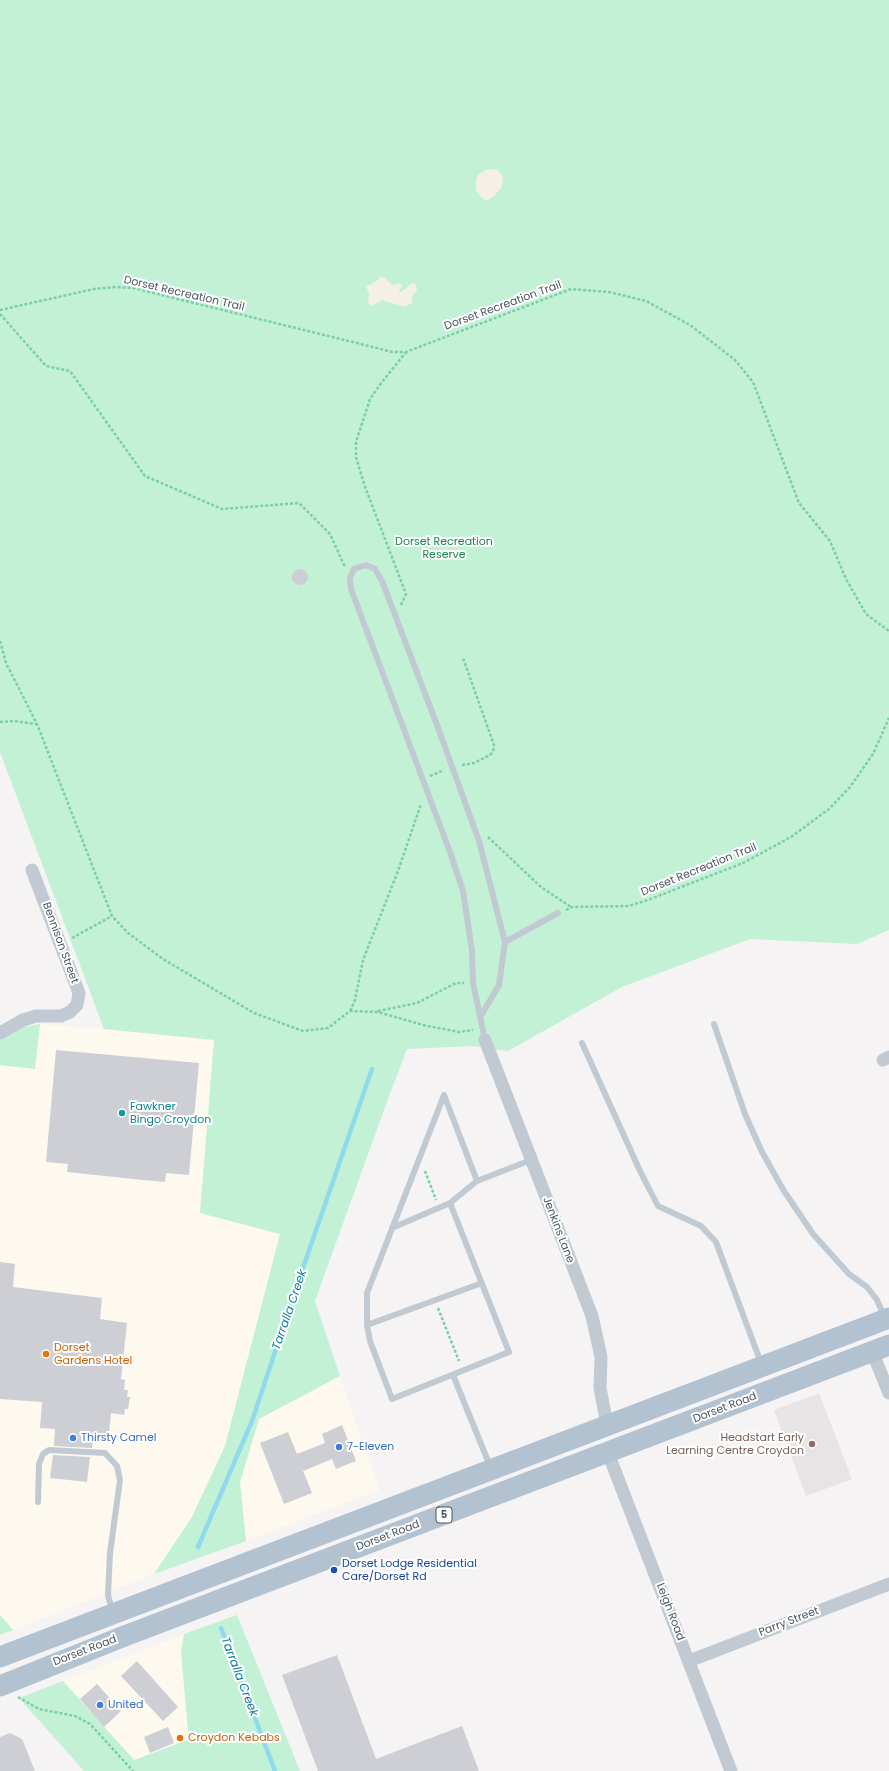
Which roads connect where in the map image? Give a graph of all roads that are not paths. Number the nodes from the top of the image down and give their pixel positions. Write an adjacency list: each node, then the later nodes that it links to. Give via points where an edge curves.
1 (32, 870): 6 (street, Bennison Street, via 78,993 77,1005 61,1016 36,1016)
2 (558, 913): 3 (lane)
3 (505, 942): 4 (lane, via 498,984); 4 (lane, via 479,841 382,581 375,569 366,565 354,569 350,578 351,589 463,891 472,951 473,983)
4 (481, 1016): 7 (lane)
5 (714, 1024): 14 (lane, via 745,1114 762,1152 784,1191 812,1234 850,1274 867,1287)
6 (0, 1033)
7 (484, 1034): 9 (street, Jenkins Lane)
8 (582, 1043): 17 (lane, via 658,1206 701,1226 716,1242)
9 (531, 1160): 10 (lane); 20 (street, Jenkins Lane, via 592,1316 600,1358 600,1388)
10 (477, 1181): 11 (lane); 12 (lane, via 444,1095)
11 (450, 1203): 12 (lane); 13 (lane)
12 (392, 1228): 15 (lane, via 367,1293)
13 (482, 1283): 15 (lane); 18 (lane, via 509,1352)
14 (887, 1319): 17 (main road, 5)
15 (367, 1325): 18 (lane, via 370,1341 392,1399)
16 (881, 1348): 19 (street); 21 (main road, Dorset Road / 5)
17 (762, 1367): 20 (main road, 5)
18 (453, 1375): 22 (lane)
19 (889, 1393)
20 (607, 1425): 21 (main road); 22 (main road, 5)
21 (608, 1453): 25 (main road, Dorset Road / 5); 30 (street, Leigh Road)
22 (492, 1470): 24 (main road, 5)
23 (38, 1502): 27 (lane, via 39,1464 43,1454 49,1450 105,1453 118,1466 120,1475 110,1553 108,1595)
24 (366, 1517): 25 (main road); 27 (main road, 5)
25 (375, 1541): 28 (main road, Dorset Road / 5)
26 (889, 1584): 30 (street, Parry Street)
27 (113, 1614): 28 (main road); 29 (main road, 5)
28 (122, 1637): 31 (main road, Dorset Road / 5)
29 (0, 1657)
30 (689, 1661): 32 (street, Leigh Road)
31 (5, 1684)
32 (731, 1771)

